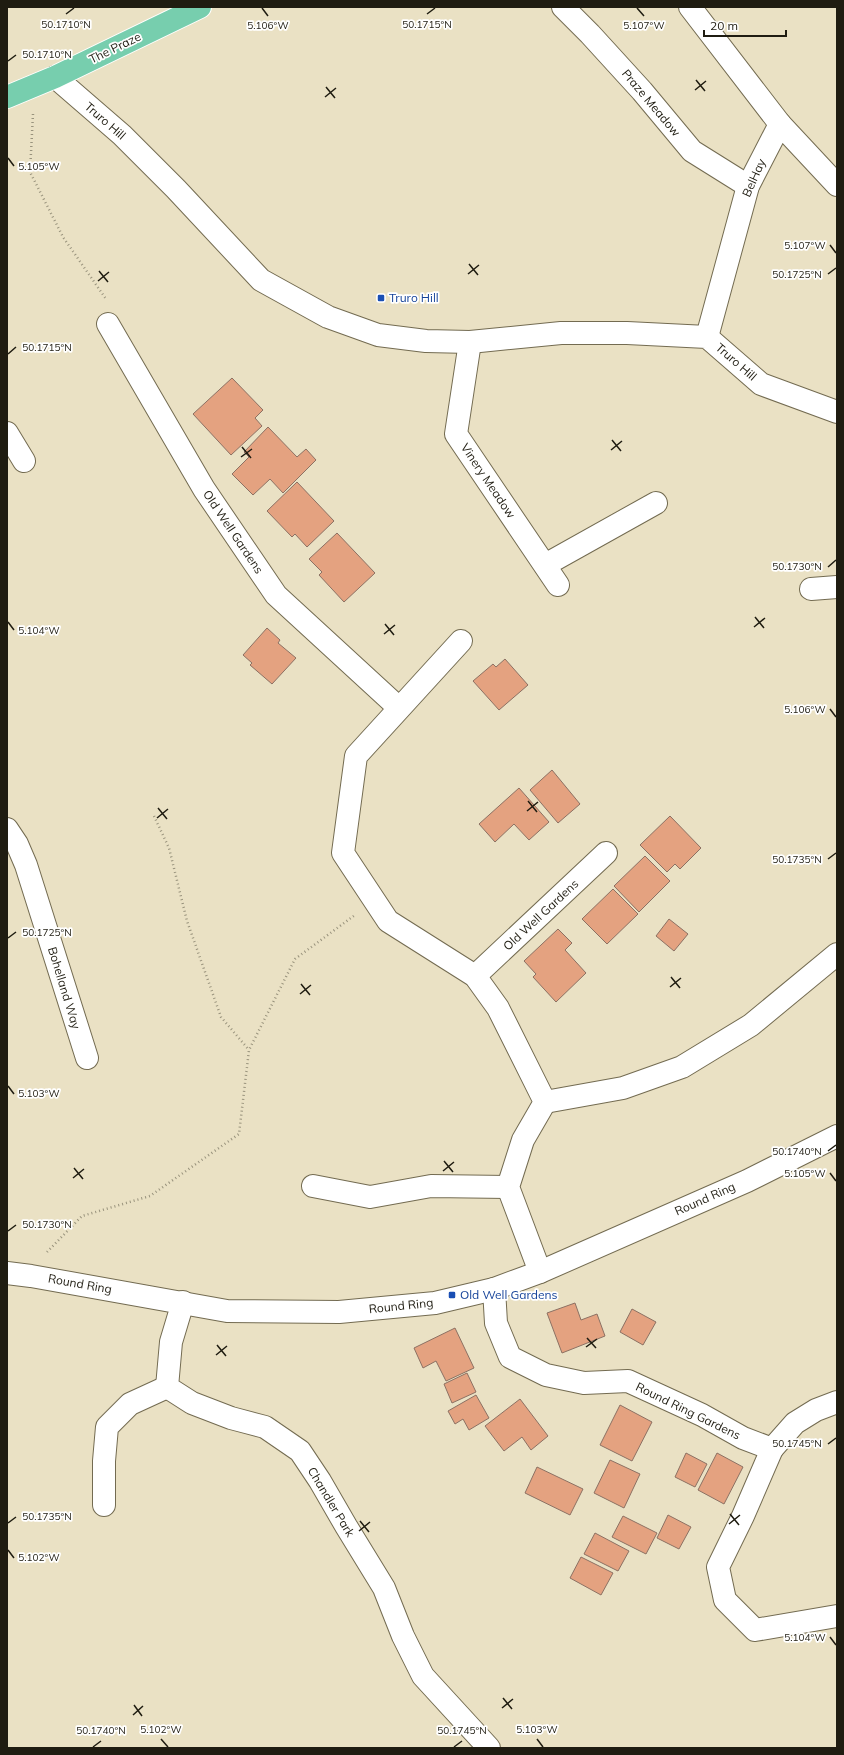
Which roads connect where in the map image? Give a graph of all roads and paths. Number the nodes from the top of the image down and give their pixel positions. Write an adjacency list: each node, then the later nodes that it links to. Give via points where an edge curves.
1 (200, 7): 4 (main road, The Praze)
2 (563, 7): 9 (street, Praze Meadow, via 637,85 692,151)
3 (690, 7): 7 (street)
4 (55, 77): 5 (main road, The Praze); 12 (street, Truro Hill, via 122,135 262,280 328,317 378,335 426,342)
5 (34, 86): 6 (main road, The Praze); 10 (path, via 30,172 63,237 106,298)
6 (7, 97)
7 (780, 124): 8 (street); 9 (street, BelHay)
8 (837, 185)
9 (748, 186): 11 (street, BelHay)
10 (108, 324): 22 (street, Old Well Gardens, via 204,489 276,595)
11 (707, 337): 12 (street, Truro Hill, via 561,333); 13 (street, Truro Hill, via 761,384)
12 (470, 342): 17 (street, Vinery Meadow, via 456,434)
13 (837, 412)
14 (7, 433): 15 (street)
15 (24, 461)
16 (656, 503): 17 (street)
17 (545, 565): 18 (street, Vinery Meadow)
18 (558, 585)
19 (837, 587): 20 (street)
20 (811, 589)
21 (461, 641): 22 (street)
22 (399, 708): 26 (street, via 356,756 343,853)
23 (154, 816): 29 (path, via 169,848 187,921 221,1017)
24 (7, 829): 30 (street, Bohelland Way, via 18,844 26,865)
25 (606, 853): 28 (street, Old Well Gardens)
26 (374, 901): 28 (street, via 388,921); 29 (path, via 295,959)
27 (837, 954): 31 (street, via 751,1025 682,1067 623,1088)
28 (475, 976): 31 (street, via 498,1008)
29 (249, 1050): 36 (path, via 239,1134 150,1196 82,1216)
30 (87, 1058)
31 (545, 1102): 34 (street, via 523,1140)
32 (837, 1136): 35 (street, Round Ring, via 747,1181)
33 (313, 1186): 34 (street, via 370,1197 431,1186)
34 (508, 1187): 35 (street)
35 (540, 1272): 37 (street, Round Ring)
36 (16, 1274): 38 (street, Round Ring)
37 (494, 1289): 38 (street, Round Ring, via 434,1303 339,1312 227,1311); 41 (street, Round Ring Gardens, via 496,1323 510,1357 554,1377 584,1383 628,1381 702,1415 743,1438)
38 (183, 1302): 39 (street, via 171,1342)
39 (166, 1387): 42 (street, via 130,1404 107,1427); 44 (street, Chandler Park, via 192,1403 265,1427 300,1451 384,1588 402,1636 423,1676)
40 (837, 1402): 41 (street, via 816,1410 795,1423)
41 (772, 1449): 43 (street, via 718,1567 725,1600 755,1630)
42 (104, 1505)
43 (837, 1616)
44 (489, 1748)

